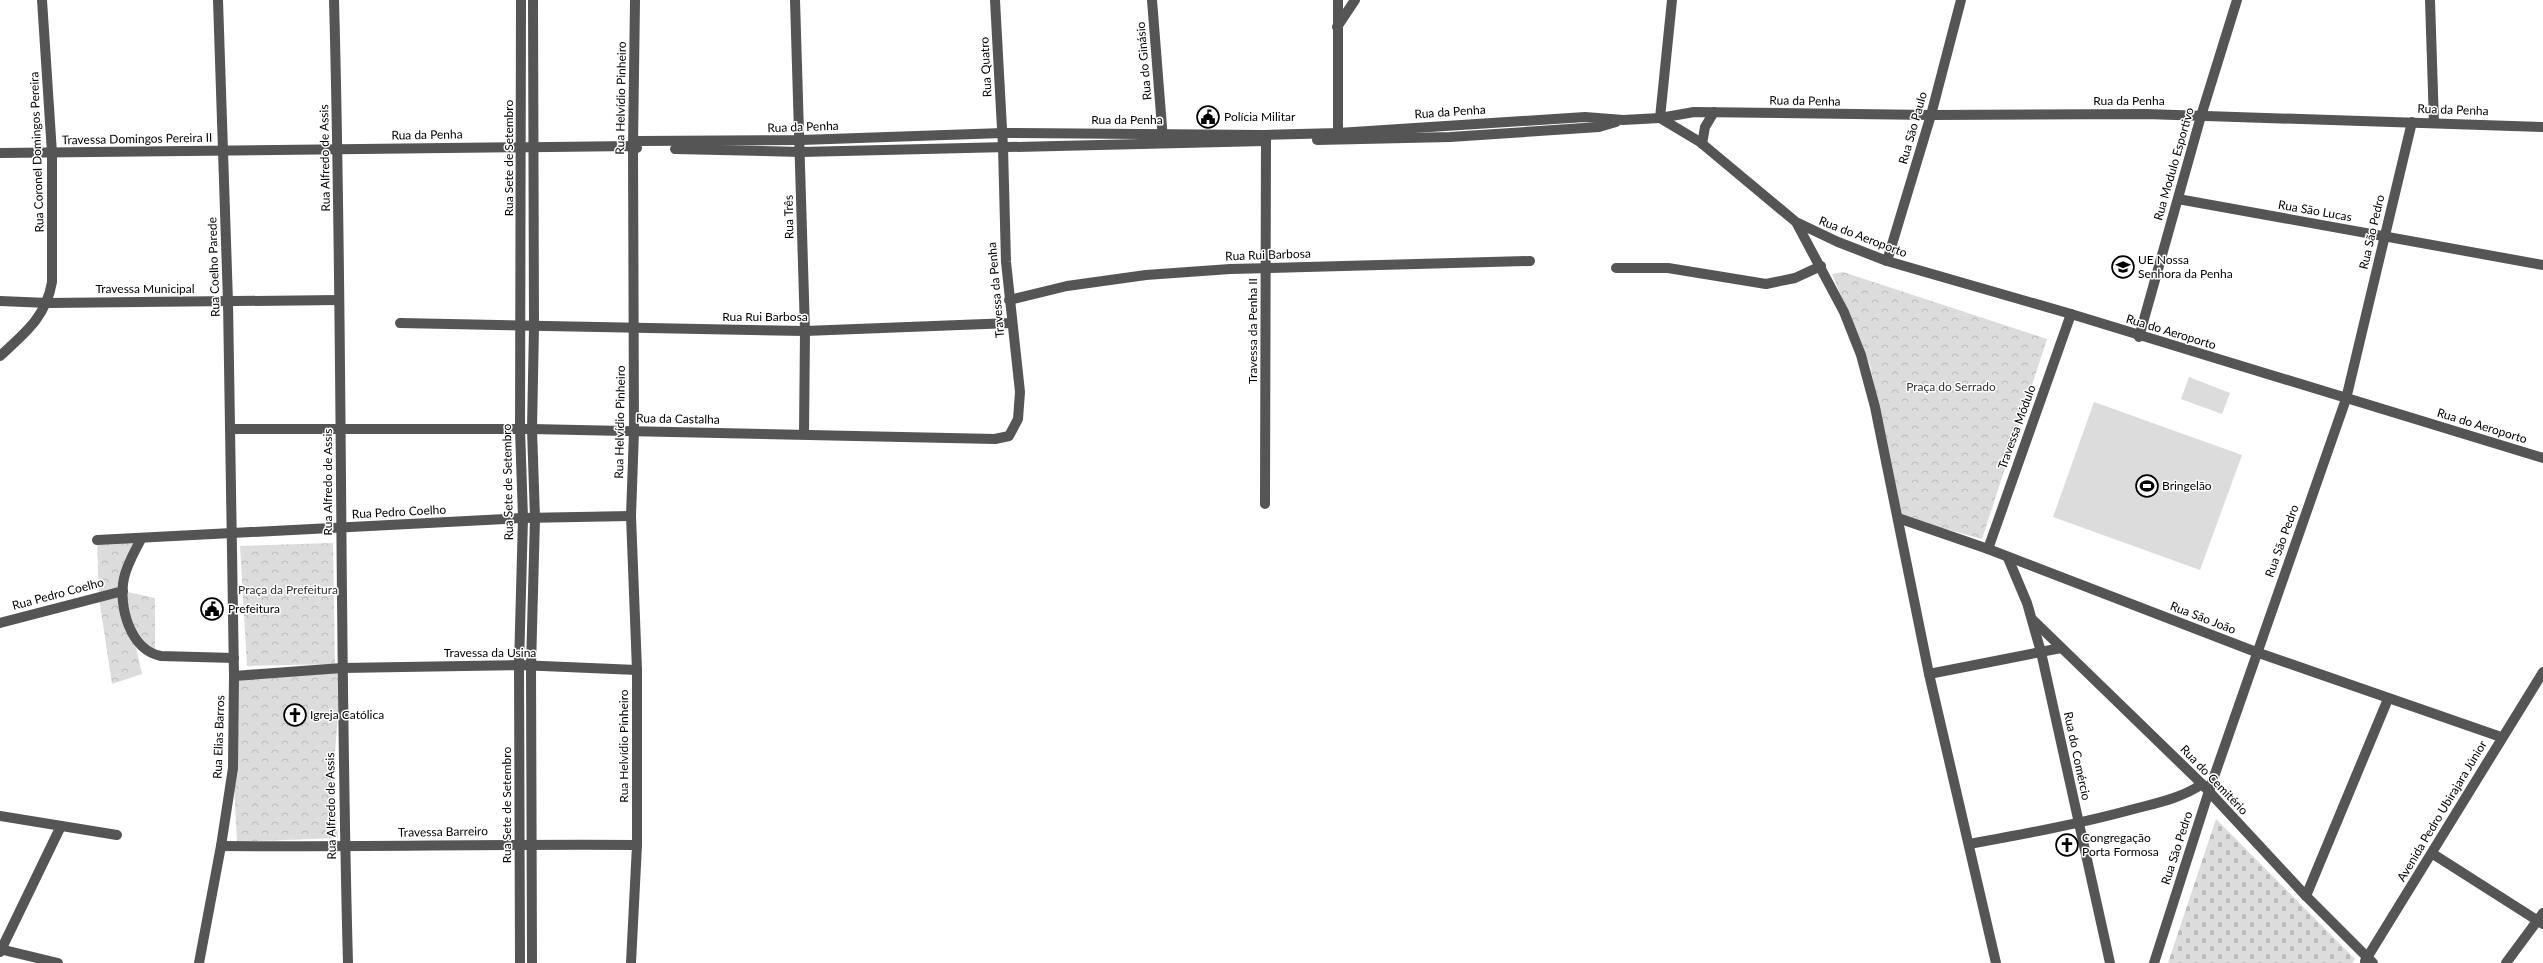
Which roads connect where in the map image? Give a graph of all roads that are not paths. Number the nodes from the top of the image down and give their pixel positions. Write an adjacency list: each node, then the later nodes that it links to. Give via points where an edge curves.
1 (42, 0): 39 (street, Rua Coronel Domingos Pereira)
2 (218, 0): 36 (street, Rua Coelho Parede)
3 (334, 0): 35 (street, Rua Alfredo de Assis)
4 (521, 0): 33 (street, Rua Sete de Setembro)
5 (533, 0): 31 (street, Rua Sete de Setembro)
6 (635, 0): 32 (street, Rua Helvídio Pinheiro)
7 (795, 0): 28 (street, Rua Três)
8 (996, 0): 25 (street, Rua Quatro)
9 (1152, 0): 24 (street, Rua do Ginásio)
10 (1338, 0): 16 (street)
11 (1355, 0): 16 (street)
12 (1672, 0): 20 (street)
13 (1961, 0): 18 (street, Rua São Paulo)
14 (2237, 0): 19 (street, Rua Modulo Esportivo)
15 (2430, 0): 22 (street)
16 (1337, 27): 26 (street)
17 (1714, 112): 18 (street, Rua da Penha); 20 (street, Rua da Penha, via 1694,112); 30 (street, via 1705,127)
18 (1931, 116): 19 (street, Rua da Penha); 45 (street, Rua São Paulo)
19 (2201, 116): 21 (street, Rua da Penha); 40 (street, Rua Modulo Esportivo)
20 (1660, 118): 26 (street, Rua da Penha, via 1622,120 1599,127 1532,132); 30 (street)
21 (2412, 122): 22 (street, Rua da Penha); 42 (street, Rua São Pedro)
22 (2434, 124): 23 (street, Rua da Penha)
23 (2543, 127)
24 (1162, 133): 25 (street, Rua da Penha); 27 (street, Rua da Penha); 29 (street, Rua do Ginásio)
25 (1003, 134): 28 (street, Rua da Penha); 34 (street, Travessa da Penha)
26 (1338, 136): 27 (street, Rua da Penha)
27 (1266, 138): 29 (street, Rua da Penha); 48 (street, Travessa da Penha II)
28 (801, 140): 32 (street, Rua da Penha, via 638,141); 37 (street, Rua Três)
29 (1163, 144): 34 (street, Rua da Penha)
30 (1702, 144): 41 (street)
31 (532, 146): 32 (street, Rua da Penha); 33 (street, Rua da Penha); 43 (street, Rua Sete de Setembro)
32 (633, 146): 37 (street, Rua da Penha); 60 (street, Rua Helvídio Pinheiro)
33 (522, 147): 35 (street, Rua da Penha); 43 (street, Rua Sete de Setembro)
34 (1003, 147): 37 (street, Rua da Penha); 51 (street, Travessa da Penha)
35 (338, 149): 36 (street, Rua da Penha); 50 (street, Rua Alfredo de Assis)
36 (223, 151): 39 (street, Travessa Domingos Pereira II); 54 (street, Rua Coelho Parede)
37 (801, 152): 61 (street, Rua Três)
38 (0, 153): 39 (street, Travessa Domingos Pereira II)
39 (52, 153): 53 (street, Rua Coronel Domingos Pereira, via 53,265)
40 (2178, 199): 42 (street, Rua São Lucas); 62 (street, Rua Modulo Esportivo)
41 (1796, 222): 45 (street, Rua do Aeroporto); 47 (street)
42 (2384, 237): 46 (street, Rua São Lucas); 64 (street, Rua São Pedro)
43 (527, 249): 58 (street, Rua Sete de Setembro); 59 (street, Rua Sete de Setembro)
44 (1530, 261): 48 (street, Rua Rui Barbosa)
45 (1887, 262): 55 (street, Rua do Aeroporto)
46 (2543, 265)
47 (1821, 266): 49 (street, via 1789,280 1766,284 1668,268); 77 (street, via 1844,312 1861,355)
48 (1266, 268): 51 (street, Rua Rui Barbosa, via 1132,276 1067,286); 73 (street, Travessa da Penha II)
49 (1616, 268)
50 (339, 300): 54 (street, Travessa Municipal); 66 (street, Rua Alfredo de Assis)
51 (1009, 300): 56 (street, Travessa da Penha)
52 (0, 301): 53 (street, Travessa Municipal)
53 (48, 302): 54 (street, Travessa Municipal); 63 (street, via 26,331)
54 (228, 302): 65 (street, Rua Coelho Parede)
55 (2071, 314): 62 (street, Rua do Aeroporto); 82 (street, Travessa Módulo)
56 (1011, 322): 61 (street, Rua Rui Barbosa); 71 (street, Travessa da Penha, via 1020,408 1016,428)
57 (400, 323): 58 (street, Rua Rui Barbosa)
58 (520, 327): 59 (street, Rua Rui Barbosa); 67 (street, Rua Sete de Setembro)
59 (534, 327): 60 (street, Rua Rui Barbosa); 68 (street, Rua Sete de Setembro)
60 (634, 329): 61 (street, Rua Rui Barbosa); 69 (street, Rua Helvídio Pinheiro)
61 (805, 331): 70 (street, Rua Três)
62 (2139, 337): 64 (street, Rua do Aeroporto)
63 (0, 356)
64 (2346, 399): 72 (street, Rua do Aeroporto); 89 (street, Rua São Pedro)
65 (230, 429): 66 (street, Rua da Castalha); 79 (street, Rua Coelho Parede)
66 (341, 429): 67 (street, Rua da Castalha); 78 (street, Rua Alfredo de Assis)
67 (520, 429): 68 (street, Rua da Castalha); 75 (street, Rua Sete de Setembro)
68 (532, 429): 69 (street, Rua da Castalha); 76 (street, Rua Sete de Setembro)
69 (634, 432): 70 (street, Rua da Castalha); 74 (street, Rua Helvídio Pinheiro)
70 (804, 434): 71 (street, Rua da Castalha)
71 (1005, 439)
72 (2543, 458)
73 (1265, 504)
74 (631, 516): 76 (street, Rua Pedro Coelho); 94 (street, Rua Helvídio Pinheiro)
75 (523, 518): 76 (street, Rua Pedro Coelho); 78 (street, Rua Pedro Coelho); 91 (street, Rua Sete de Setembro)
76 (535, 518): 92 (street, Rua Sete de Setembro)
77 (1898, 518): 82 (street, Rua São João); 96 (street)
78 (341, 528): 79 (street, Rua Pedro Coelho); 93 (street, Rua Alfredo de Assis)
79 (232, 534): 80 (street, Rua Pedro Coelho); 90 (street, Rua Elias Barros)
80 (141, 539): 81 (street, Rua Pedro Coelho); 84 (street, via 129,562)
81 (97, 540)
82 (1988, 549): 83 (street, Rua São João)
83 (2008, 558): 85 (street, Rua do Comércio); 89 (street, Rua São João)
84 (123, 591): 86 (street, Rua Pedro Coelho); 90 (street, via 123,606 134,634 139,643 152,655)
85 (2033, 620): 87 (street, Rua do Cemitério); 88 (street, Rua do Comércio)
86 (0, 623)
87 (2061, 648): 88 (street); 100 (street, Rua do Cemitério)
88 (2041, 652): 96 (street); 102 (street, Rua do Comércio)
89 (2256, 652): 98 (street, Rua São João); 100 (street, Rua São Pedro)
90 (234, 658): 97 (street, Rua Elias Barros)
91 (519, 665): 92 (street, Travessa da Usina); 93 (street, Travessa da Usina); 105 (street, Rua Sete de Setembro)
92 (531, 666): 94 (street, Travessa da Usina); 106 (street, Rua Sete de Setembro)
93 (342, 668): 97 (street, Travessa da Usina); 110 (street, Rua Alfredo de Assis)
94 (637, 670): 108 (street, Rua Helvídio Pinheiro)
95 (2543, 672): 99 (street, Avenida Pedro Ubirajara Júnior)
96 (1929, 674): 107 (street)
97 (234, 676): 109 (street, Rua Elias Barros, via 233,768)
98 (2388, 699): 99 (street, Rua São João); 112 (street)
99 (2501, 737): 111 (street, Avenida Pedro Ubirajara Júnior)
100 (2205, 788): 102 (street); 112 (street, Rua do Cemitério); 124 (street, Rua São Pedro)
101 (0, 816): 103 (street)
102 (2079, 824): 107 (street); 123 (street, Rua do Comércio)
103 (60, 828): 104 (street); 114 (street)
104 (116, 835)
105 (520, 843): 106 (street, Travessa Barreiro); 110 (street, Travessa Barreiro); 119 (street, Rua Sete de Setembro)
106 (532, 844): 108 (street, Travessa Barreiro); 120 (street, Rua Sete de Setembro)
107 (1969, 844): 122 (street)
108 (637, 845): 121 (street, Rua Helvídio Pinheiro)
109 (221, 846): 110 (street, Travessa Barreiro); 117 (street, Rua Elias Barros)
110 (345, 847): 118 (street, Rua Alfredo de Assis)
111 (2433, 854): 113 (street); 115 (street, Avenida Pedro Ubirajara Júnior)
112 (2306, 896): 115 (street, Rua do Cemitério)
113 (2541, 919): 125 (street)
114 (0, 950): 116 (street)
115 (2368, 961)
116 (58, 963)
117 (199, 963)
118 (348, 963)
119 (520, 963)
120 (532, 963)
121 (631, 963)
122 (1996, 963)
123 (2110, 963)
124 (2154, 963)
125 (2506, 963)

